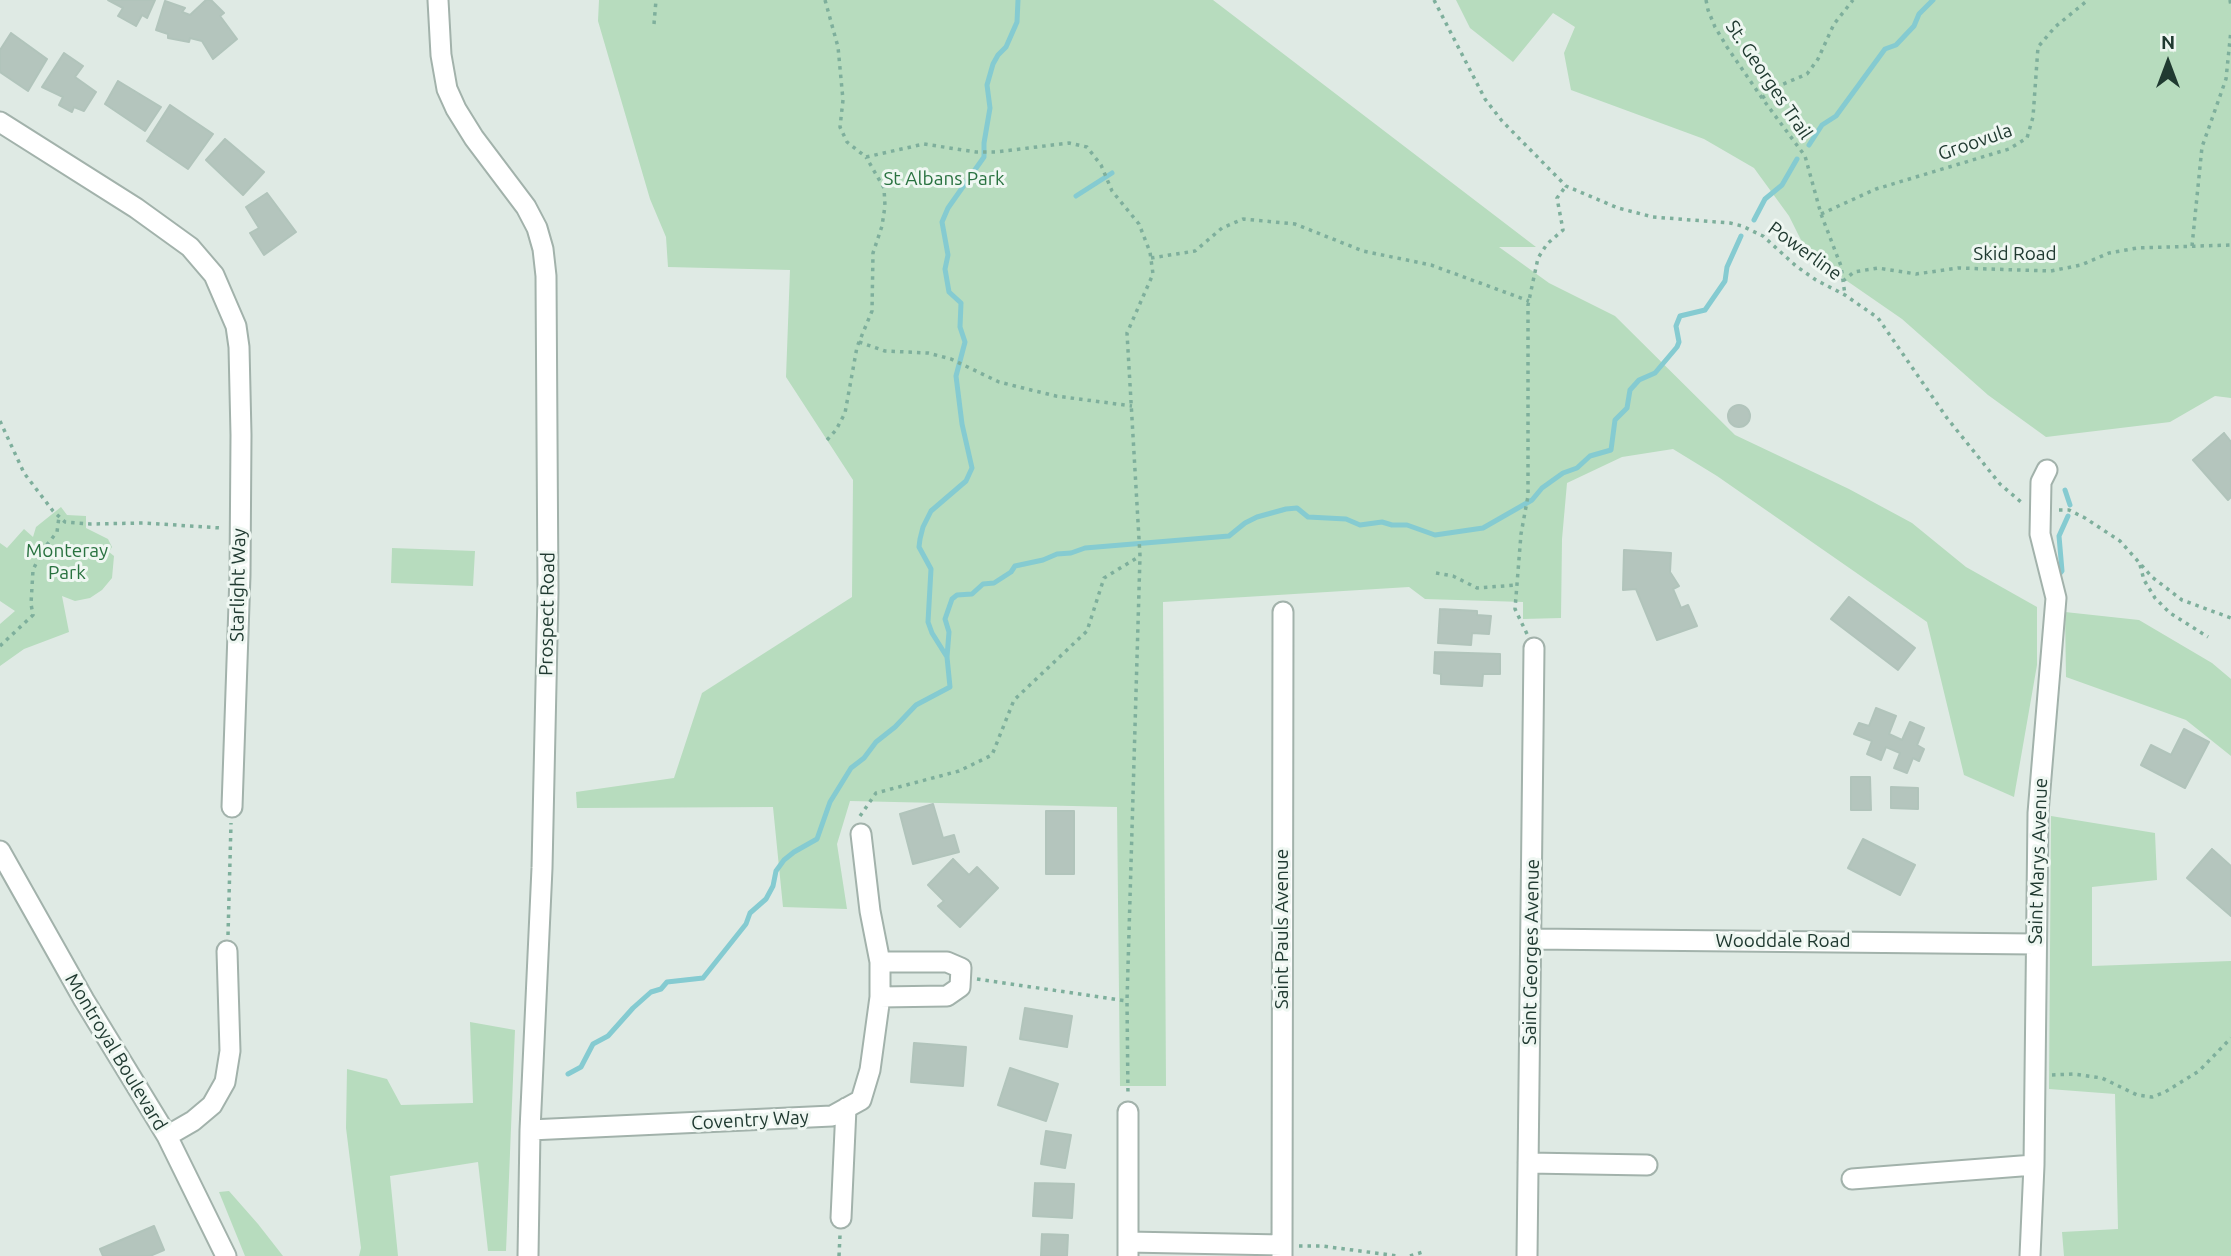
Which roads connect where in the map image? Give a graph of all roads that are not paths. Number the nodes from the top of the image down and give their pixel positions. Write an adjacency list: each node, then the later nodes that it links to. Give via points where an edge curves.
1 (438, 0): 16 (street, Prospect Road, via 447,89 474,138 526,207 537,228 546,276 548,606)
2 (0, 122): 6 (street, Starlight Way, via 190,247 214,275 231,314 239,347 240,575)
3 (2047, 470): 10 (street, Saint Marys Avenue, via 2041,482 2040,534 2056,598 2038,813)
4 (1283, 612): 24 (street, Saint Pauls Avenue)
5 (1534, 648): 9 (street, Saint Georges Avenue)
6 (232, 807)
7 (861, 834): 12 (street)
8 (0, 851): 17 (street, Montroyal Boulevard)
9 (1532, 939): 10 (street, Wooddale Road); 18 (street, Saint Georges Avenue)
10 (2035, 944): 20 (street, Saint Marys Avenue)
11 (227, 951): 17 (street, via 230,1051 225,1082 212,1105)
12 (880, 961): 13 (street); 13 (street, via 947,962 961,968 960,987 947,996)
13 (880, 997): 14 (street, via 861,1100)
14 (846, 1108): 16 (street, Coventry Way, via 832,1116); 22 (street)
15 (1128, 1112): 23 (street)
16 (530, 1130): 26 (street, Prospect Road)
17 (167, 1136): 25 (street, Montroyal Boulevard)
18 (1528, 1163): 19 (street); 27 (street, Saint Georges Avenue)
19 (1647, 1165)
20 (2034, 1165): 21 (street); 28 (street, Saint Marys Avenue)
21 (1852, 1180)
22 (841, 1219)
23 (1128, 1249): 24 (street, Saint Pauls Avenue)
24 (1282, 1251)
25 (226, 1256)
26 (528, 1256)
27 (1527, 1256)
28 (2030, 1256)

